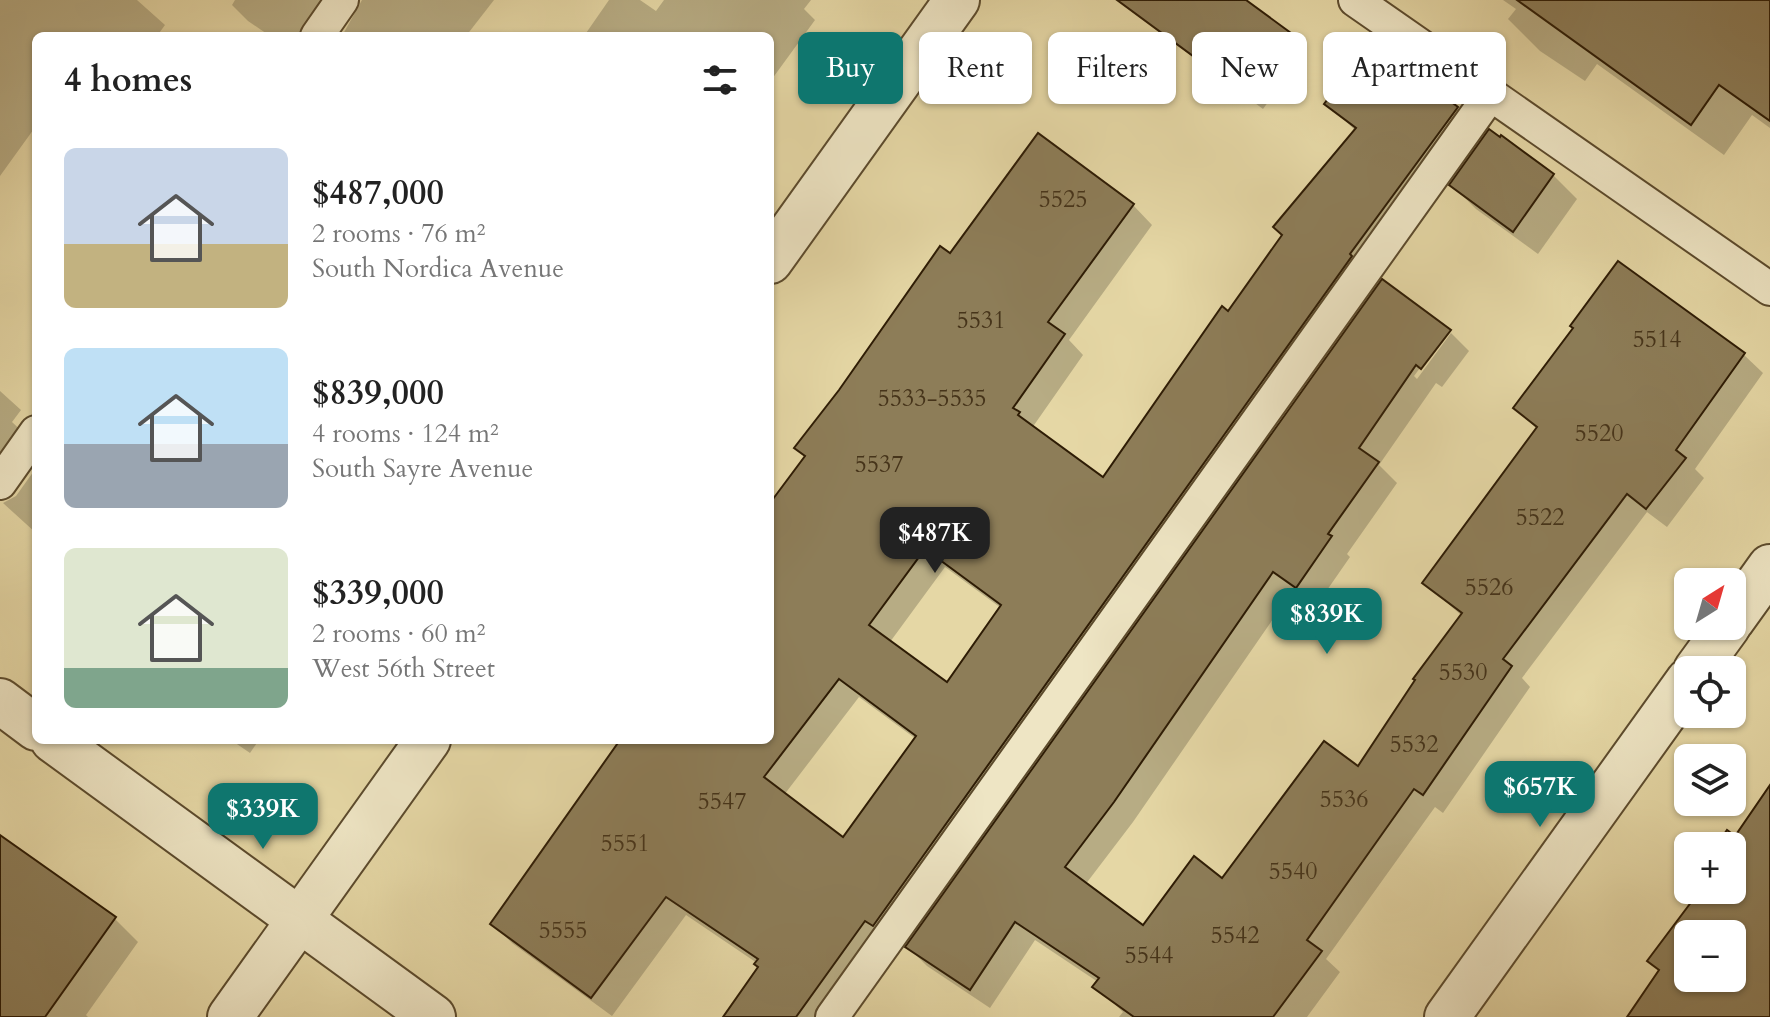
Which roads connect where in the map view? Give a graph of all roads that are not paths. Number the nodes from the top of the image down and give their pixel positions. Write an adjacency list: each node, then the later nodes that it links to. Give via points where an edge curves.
1 (342, 0): 4 (lane)
2 (957, 0): 8 (street)
3 (1355, 0): 5 (lane)
4 (320, 32)
5 (1401, 32)
6 (1484, 104): 22 (lane)
7 (1505, 104): 9 (lane)
8 (774, 255)
9 (1770, 289)
10 (32, 438): 11 (lane)
11 (0, 483)
12 (1770, 567): 13 (street)
13 (1746, 600)
14 (0, 701): 16 (street)
15 (1674, 701): 23 (street)
16 (32, 725)
17 (58, 744): 19 (street)
18 (425, 744): 19 (street)
19 (299, 920): 20 (street); 21 (street)
20 (230, 1017)
21 (433, 1017)
22 (832, 1017)
23 (1447, 1017)

